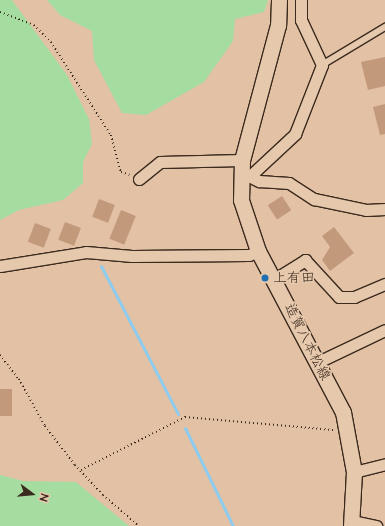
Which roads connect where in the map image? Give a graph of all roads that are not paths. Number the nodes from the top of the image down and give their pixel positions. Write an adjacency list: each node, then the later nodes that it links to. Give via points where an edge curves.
1 (279, 0): 5 (main road, 造賀八本松線, via 278,25)
2 (301, 0): 4 (street, via 301,20)
3 (385, 27): 4 (lane)
4 (322, 65): 5 (street, via 295,134)
5 (244, 169): 6 (street, via 160,162); 7 (street, via 259,181 288,183 314,199 366,210); 8 (main road, 造賀八本松線, via 241,200)
6 (139, 178)
7 (385, 209)
8 (258, 251): 9 (street, via 249,255 132,256 86,252); 10 (main road, 造賀八本松線)
9 (0, 266)
10 (275, 278): 11 (street, via 305,260 339,297 354,297); 13 (main road, 造賀八本松線)
11 (385, 284)
12 (385, 330): 13 (street)
13 (318, 362): 15 (main road, 造賀八本松線, via 343,412)
14 (385, 464): 15 (street)
15 (354, 472): 16 (main road, 造賀八本松線)
16 (352, 523): 17 (street)
17 (376, 526)

